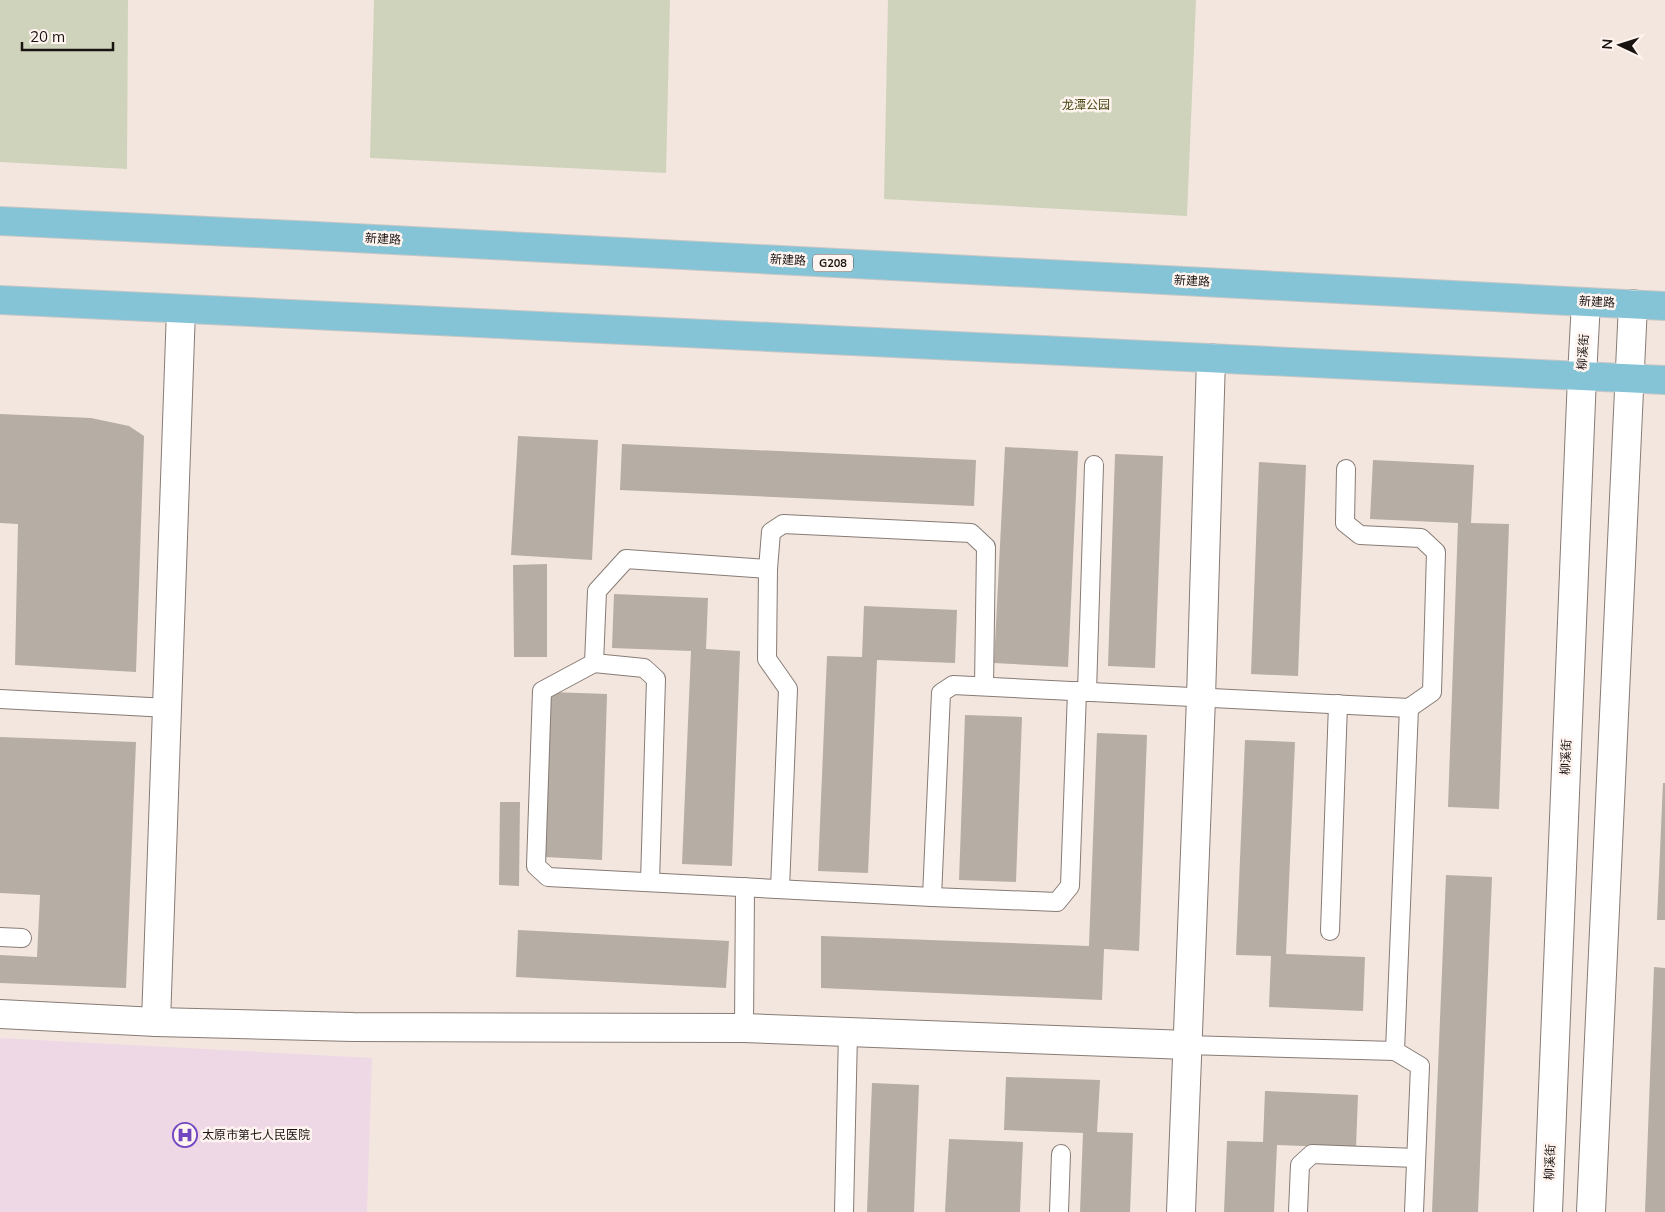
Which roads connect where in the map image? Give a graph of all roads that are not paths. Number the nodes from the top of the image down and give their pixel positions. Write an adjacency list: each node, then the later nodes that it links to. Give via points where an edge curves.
1 (0, 221): 3 (main road, 新建路 / G208)
2 (0, 300): 6 (main road)
3 (1586, 302): 4 (main road, 新建路 / G208); 8 (street, 柳溪街)
4 (1633, 304): 5 (main road, 新建路 / G208); 9 (street)
5 (1665, 306)
6 (181, 309): 7 (main road); 20 (street)
7 (1211, 358): 8 (main road); 17 (street)
8 (1582, 376): 9 (main road); 42 (street, 柳溪街)
9 (1629, 378): 10 (main road); 43 (street)
10 (1665, 380)
11 (1094, 465): 16 (lane)
12 (1346, 469): 21 (lane, via 1345,523 1360,535 1421,538 1436,552 1432,692)
13 (768, 569): 14 (lane, via 626,559 596,591); 15 (lane, via 772,532 783,524 971,534 986,547); 24 (lane, via 767,659 788,689)
14 (594, 663): 22 (lane, via 644,668 656,679); 22 (lane, via 542,691 536,866 548,877)
15 (984, 686): 16 (lane); 25 (lane, via 953,684 941,693)
16 (1082, 692): 17 (lane); 25 (lane, via 1070,886 1057,902)
17 (1201, 698): 19 (lane); 33 (street)
18 (0, 699): 20 (lane)
19 (1338, 704): 21 (lane); 26 (lane)
20 (168, 708): 30 (street)
21 (1409, 708): 34 (lane)
22 (650, 882): 23 (lane)
23 (745, 887): 24 (lane); 31 (lane)
24 (780, 889): 25 (lane)
25 (932, 897)
26 (1330, 931)
27 (0, 937): 28 (lane)
28 (22, 938)
29 (0, 1014): 30 (street)
30 (156, 1022): 31 (street, via 353,1027)
31 (744, 1028): 32 (street)
32 (848, 1033): 33 (street); 37 (lane)
33 (1187, 1046): 34 (lane); 39 (street)
34 (1394, 1051): 36 (lane, via 1420,1066)
35 (1061, 1154): 38 (lane)
36 (1416, 1158): 40 (lane, via 1312,1154 1300,1165); 41 (lane)
37 (844, 1212)
38 (1059, 1212)
39 (1181, 1212)
40 (1298, 1212)
41 (1414, 1212)
42 (1548, 1212)
43 (1591, 1212)

